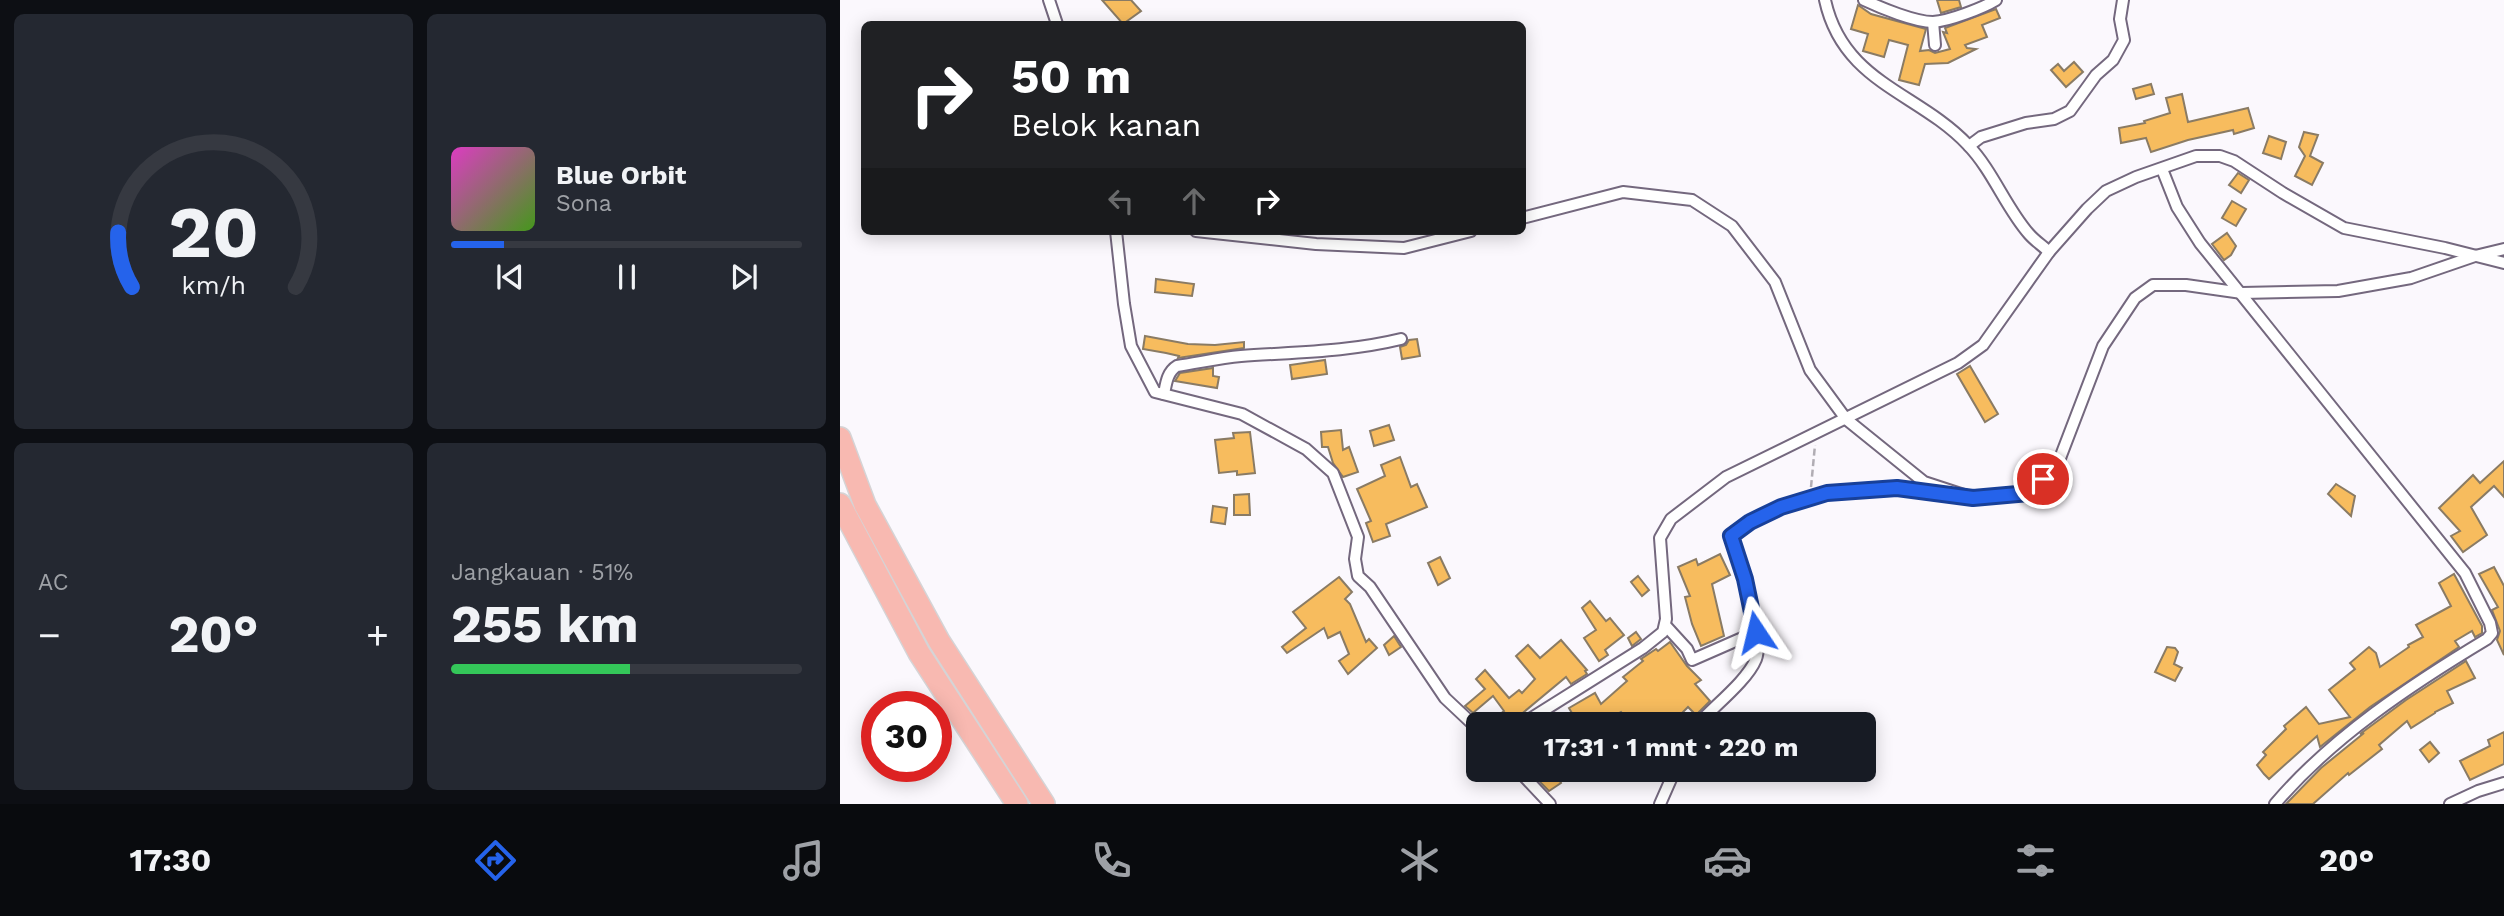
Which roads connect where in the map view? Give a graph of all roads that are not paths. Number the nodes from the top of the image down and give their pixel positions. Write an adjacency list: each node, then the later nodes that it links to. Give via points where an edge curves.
1 (1049, 0): 6 (street)
2 (1825, 0): 9 (street, via 1853,58)
3 (1864, 0): 7 (street, via 1886,11)
4 (1996, 0): 7 (street)
5 (2123, 0): 9 (street, via 2124,40 2070,111 1981,137)
6 (1056, 21)
7 (1933, 22): 8 (street)
8 (1935, 45)
9 (1969, 146): 16 (street, via 2029,234)
10 (2162, 169): 16 (street, via 2106,191); 17 (street, via 2196,156 2220,156 2344,228); 19 (street, via 2177,206 2200,243)
11 (1526, 217): 22 (street, via 1623,192 1692,200 1732,226 1775,282 1811,370)
12 (1116, 235): 21 (street, via 1131,346 1155,392)
13 (1233, 235): 14 (street, via 1404,248)
14 (1455, 235)
15 (2504, 249): 17 (street)
16 (2049, 252): 22 (street, via 1983,345 1958,363)
17 (2475, 256): 18 (street); 19 (street, via 2411,278 2338,291)
18 (2504, 263)
19 (2242, 293): 24 (street, via 2153,285 2135,298 2103,346 2057,466 2029,493); 38 (street, via 2465,573 2492,633 2333,747 2298,777)
20 (1401, 339): 21 (street, via 1361,349 1238,356 1177,366)
21 (1164, 394): 30 (street, via 1242,414 1306,449 1333,473 1358,537 1358,576 1445,698)
22 (1846, 419): 24 (street, via 1924,482); 26 (street, via 1726,477 1671,519 1660,538)
23 (840, 438): 35 (highway, via 865,505 939,641)
24 (1973, 498): 27 (street, via 1897,488 1827,493 1750,522 1731,536)
25 (840, 504): 34 (highway, via 919,653)
26 (1666, 626): 27 (street, via 1692,660); 28 (street, via 1643,648)
27 (1756, 632): 29 (street, via 1757,657)
28 (1541, 712)
29 (1709, 712)
30 (1466, 718)
31 (1529, 782): 36 (street)
32 (1670, 782): 37 (street)
33 (2504, 783): 39 (street)
34 (1017, 804)
35 (1044, 804)
36 (1550, 804)
37 (1660, 804)
38 (2276, 804)
39 (2450, 804)

